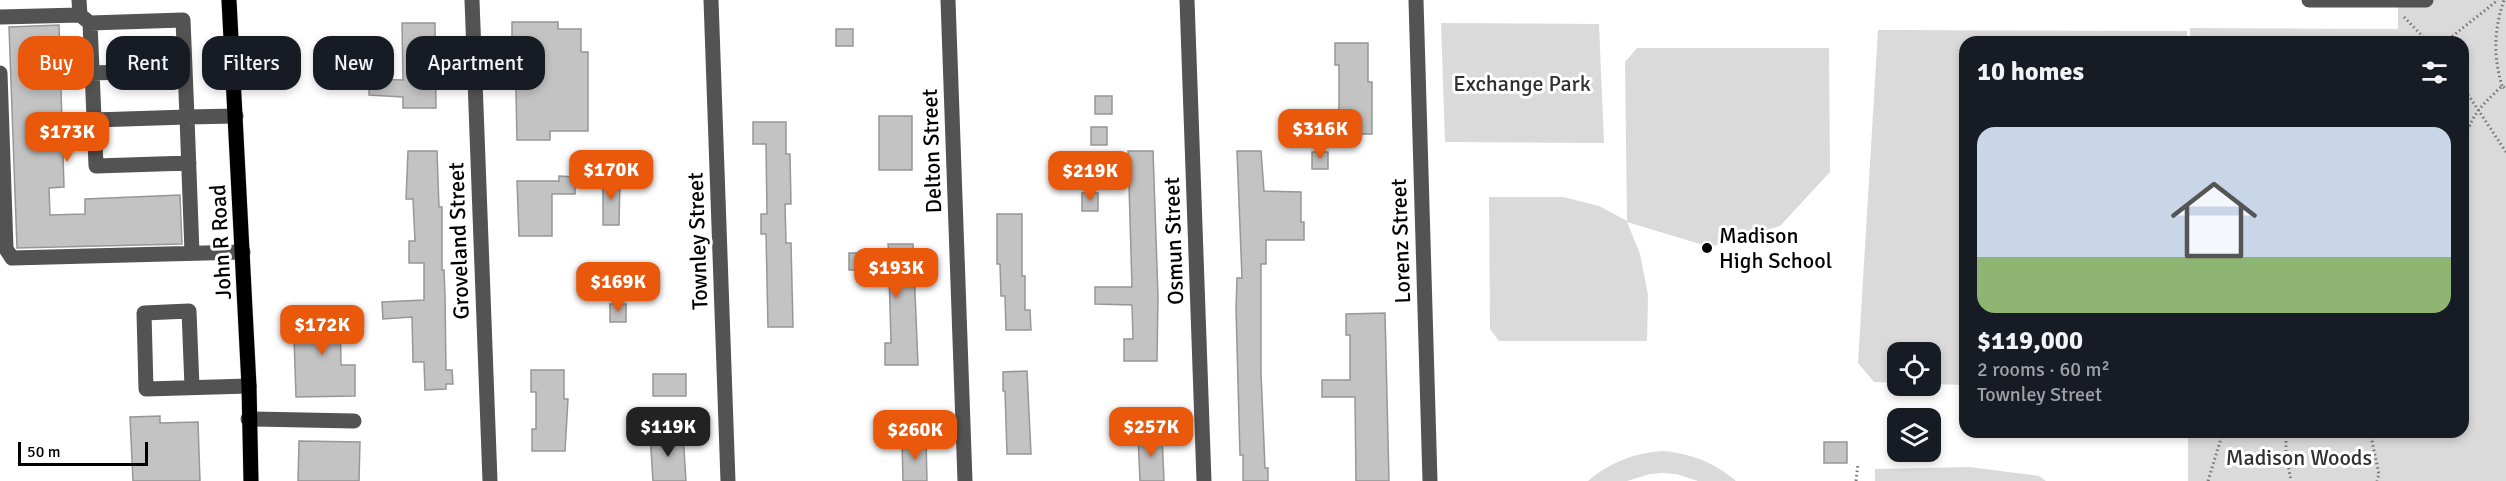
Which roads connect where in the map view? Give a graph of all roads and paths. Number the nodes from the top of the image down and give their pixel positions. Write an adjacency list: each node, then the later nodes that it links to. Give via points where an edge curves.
1 (229, 0): 26 (main road, John R Road)
2 (472, 0): 43 (street, Groveland Street)
3 (711, 0): 44 (street, Townley Street)
4 (948, 0): 45 (street, Delton Street)
5 (1187, 0): 46 (street, Osmun Street)
6 (1416, 0): 47 (street, Lorenz Street)
7 (2308, 0): 8 (street)
8 (2409, 0): 9 (street)
9 (2426, 0)
10 (2498, 0): 18 (path)
11 (2504, 0): 20 (path, via 2497,20 2495,46)
12 (83, 12): 13 (street); 15 (street); 16 (street, via 183,20)
13 (0, 17)
14 (2404, 17): 17 (path)
15 (87, 36)
16 (184, 36)
17 (2422, 36)
18 (2453, 36)
19 (0, 73): 33 (street, via 6,249 12,258)
20 (2502, 86): 21 (path); 25 (path)
21 (2506, 89)
22 (93, 90): 28 (street)
23 (186, 90): 27 (street)
24 (2469, 95): 25 (path)
25 (2479, 108): 29 (path); 30 (path)
26 (236, 116): 27 (street); 32 (main road, John R Road)
27 (187, 117): 28 (street); 31 (street)
28 (94, 120): 31 (street, via 96,166)
29 (2469, 125)
30 (2506, 152)
31 (189, 163): 33 (street)
32 (243, 252): 33 (street); 34 (main road, John R Road)
33 (192, 253)
34 (249, 386): 35 (street); 36 (main road, John R Road)
35 (192, 387): 35 (street, via 146,389 144,314 189,311)
36 (248, 419): 37 (street); 42 (main road, John R Road)
37 (354, 421)
38 (2221, 438): 49 (path)
39 (2286, 438): 50 (path)
40 (2371, 438): 51 (path)
41 (1858, 464): 48 (path)
42 (251, 481)
43 (490, 481)
44 (728, 481)
45 (965, 481)
46 (1204, 481)
47 (1430, 481)
48 (1857, 481)
49 (2208, 481)
50 (2291, 481)
51 (2377, 481)

